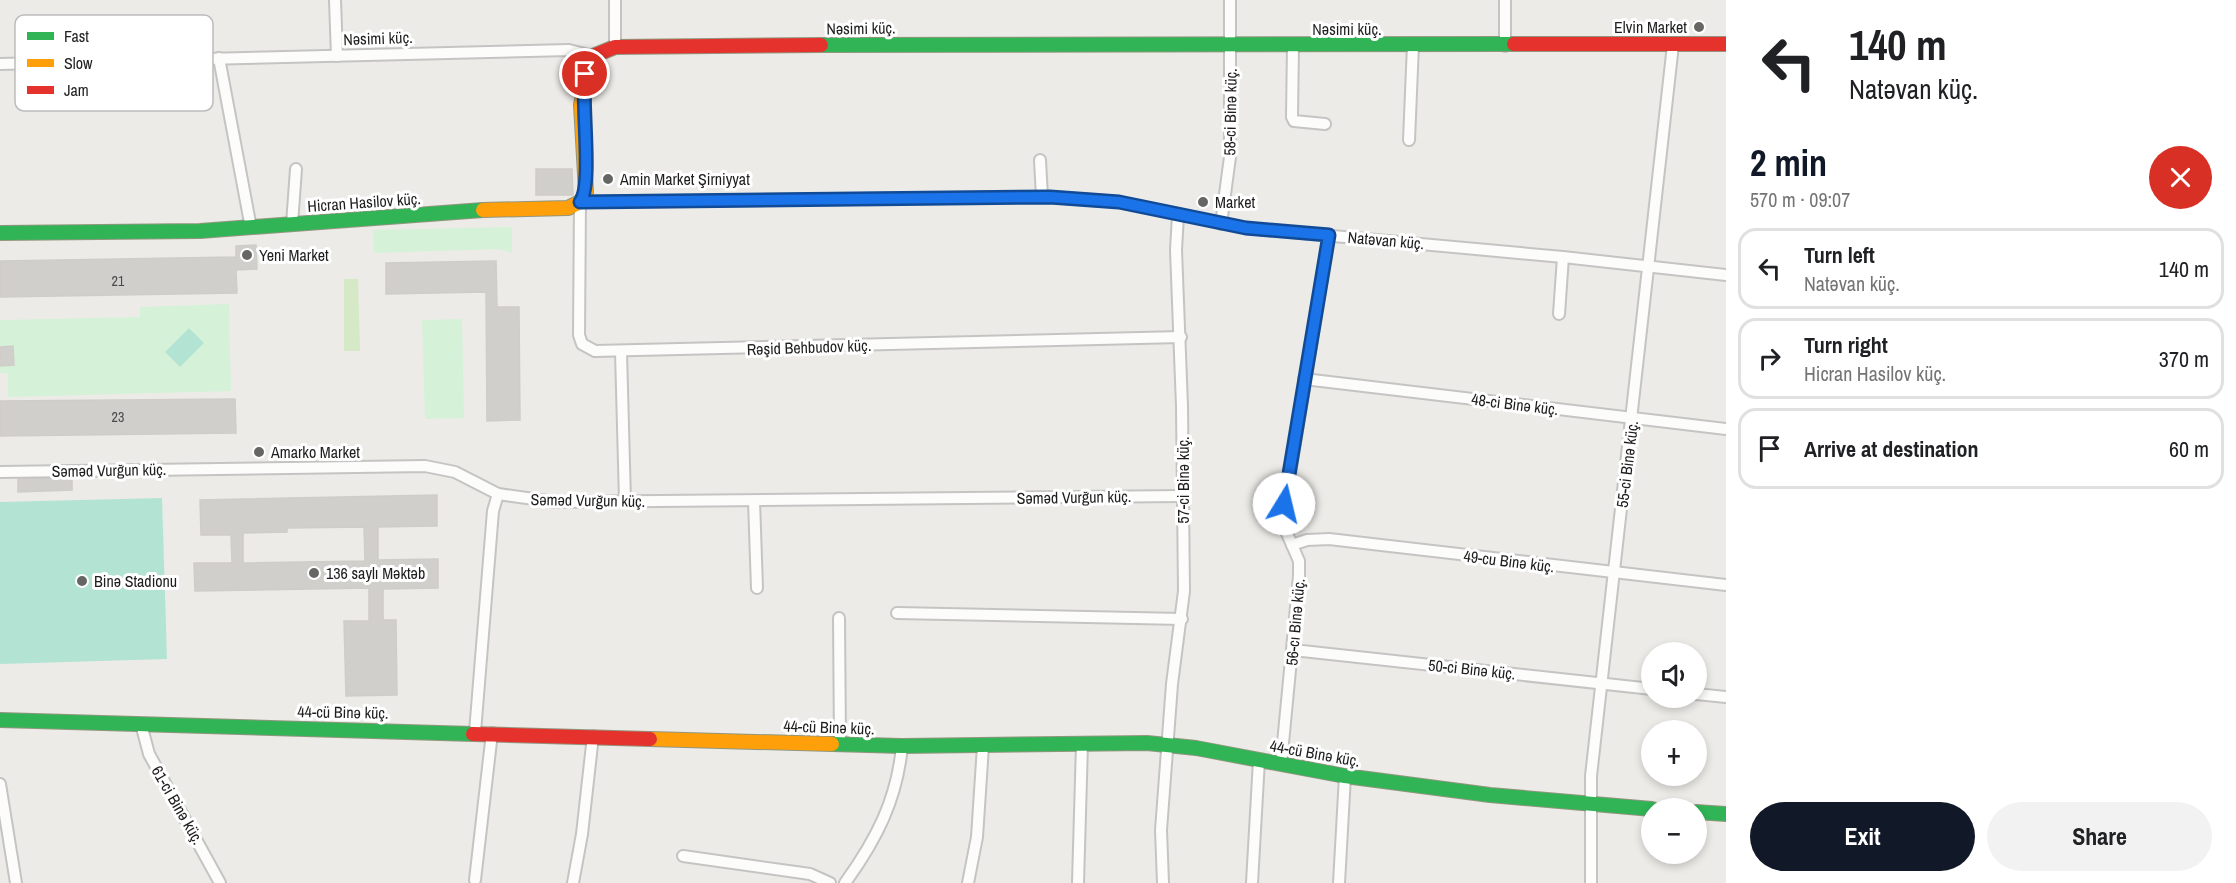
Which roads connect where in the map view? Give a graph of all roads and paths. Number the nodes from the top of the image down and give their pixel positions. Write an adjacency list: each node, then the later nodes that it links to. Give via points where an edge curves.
1 (334, 0): 12 (street)
2 (615, 0): 11 (street)
3 (1230, 0): 5 (street, 58-ci Binə küç.)
4 (1505, 0): 10 (street)
5 (1231, 44): 7 (street, Nəsimi küç.); 11 (street, Nəsimi küç.); 26 (street, 58-ci Binə küç., via 1230,157)
6 (1726, 44): 9 (street, Nəsimi küç.)
7 (1293, 45): 8 (street, Nəsimi küç.); 18 (street, via 1292,117 1294,121)
8 (1413, 45): 10 (street, Nəsimi küç.); 19 (street)
9 (1673, 45): 10 (street, Nəsimi küç.); 31 (street, 55-ci Binə küç.)
10 (1505, 46)
11 (615, 47): 13 (street, Nəsimi küç.)
12 (337, 56): 13 (street, Nəsimi küç., via 569,50); 15 (street, Nəsimi küç.)
13 (593, 56): 23 (street, via 583,88 586,186)
14 (213, 58): 15 (street, Nəsimi küç.)
15 (219, 58): 27 (street)
16 (0, 64): 17 (street, Nəsimi küç.)
17 (15, 64)
18 (1325, 124)
19 (1409, 140)
20 (1040, 160): 22 (street)
21 (296, 170): 25 (street)
22 (1042, 197): 23 (street, Natəvan küç.); 24 (street, Natəvan küç., via 1119,202)
23 (580, 202): 25 (street, Hicran Hasilov küç., via 561,209 479,210); 35 (street, Rəşid Behbudov küç., via 579,335 582,344 595,351)
24 (1178, 215): 26 (street, Natəvan küç.); 34 (street, 57-ci Binə küç.)
25 (292, 224): 27 (street, Hicran Hasilov küç.)
26 (1221, 224): 29 (street, Natəvan küç.)
27 (251, 228): 28 (street, Hicran Hasilov küç.)
28 (0, 232)
29 (1329, 235): 30 (street, Natəvan küç.); 36 (street, 56-cı Binə küç.)
30 (1563, 257): 31 (street, Natəvan küç.); 33 (street)
31 (1649, 265): 32 (street, Natəvan küç.); 37 (street, 55-ci Binə küç.)
32 (1726, 275)
33 (1559, 314)
34 (1181, 337): 35 (street, Rəşid Behbudov küç.); 41 (street, 57-ci Binə küç.)
35 (621, 352): 42 (street)
36 (1304, 379): 37 (street, 48-ci Binə küç.); 44 (street, 56-cı Binə küç., via 1282,522)
37 (1632, 418): 38 (street, 48-ci Binə küç.); 45 (street, 55-ci Binə küç.)
38 (1726, 429)
39 (0, 472): 40 (street, Səməd Vurğun küç., via 425,466 455,472)
40 (498, 494): 42 (street, Səməd Vurğun küç., via 555,502); 58 (street, via 493,511)
41 (1183, 496): 43 (street, Səməd Vurğun küç.); 50 (street, 57-ci Binə küç.)
42 (625, 501): 43 (street, Səməd Vurğun küç.)
43 (754, 501): 47 (street)
44 (1292, 545): 45 (street, 49-cu Binə küç., via 1329,539); 51 (street, 56-cı Binə küç., via 1299,561)
45 (1613, 573): 46 (street, 49-cu Binə küç.); 52 (street, 55-ci Binə küç.)
46 (1726, 585)
47 (757, 588)
48 (897, 613): 50 (street)
49 (839, 618): 61 (street)
50 (1182, 619): 63 (street, 57-ci Binə küç.)
51 (1293, 650): 52 (street, 50-ci Binə küç.); 67 (street, 56-cı Binə küç.)
52 (1600, 683): 53 (street, 50-ci Binə küç.); 70 (street, 55-ci Binə küç.)
53 (1641, 688)
54 (1707, 695): 55 (street)
55 (1726, 697)
56 (0, 720): 57 (street, 44-cü Binə küç.)
57 (141, 724): 58 (street, 44-cü Binə küç.); 77 (street, 61-ci Binə küç., via 149,754)
58 (475, 732): 59 (street, 44-cü Binə küç.)
59 (492, 733): 60 (street, 44-cü Binə küç.); 75 (street)
60 (593, 736): 61 (street, 44-cü Binə küç.); 78 (street)
61 (840, 744): 64 (street, 44-cü Binə küç.)
62 (1082, 744): 63 (street, 44-cü Binə küç.); 65 (street, 44-cü Binə küç.); 82 (street)
63 (1168, 745): 66 (street, 44-cü Binə küç.); 83 (street, 57-ci Binə küç., via 1161,842)
64 (902, 746): 65 (street, 44-cü Binə küç.); 80 (street, via 897,785 885,819 868,852)
65 (982, 746): 81 (street, via 977,837)
66 (1259, 760): 67 (street, 44-cü Binə küç.); 84 (street)
67 (1281, 764): 68 (street, 44-cü Binə küç.)
68 (1345, 776): 70 (street, 44-cü Binə küç.); 85 (street)
69 (0, 784): 76 (street)
70 (1589, 805): 71 (street, 44-cü Binə küç.); 86 (street, 55-ci Binə küç.)
71 (1641, 808)
72 (1707, 813): 73 (street)
73 (1726, 814)
74 (683, 856): 79 (street, via 810,874)
75 (475, 880)
76 (16, 883)
77 (220, 883)
78 (573, 883)
79 (830, 883)
80 (845, 883)
81 (968, 883)
82 (1078, 883)
83 (1163, 883)
84 (1252, 883)
85 (1339, 883)
86 (1591, 883)

